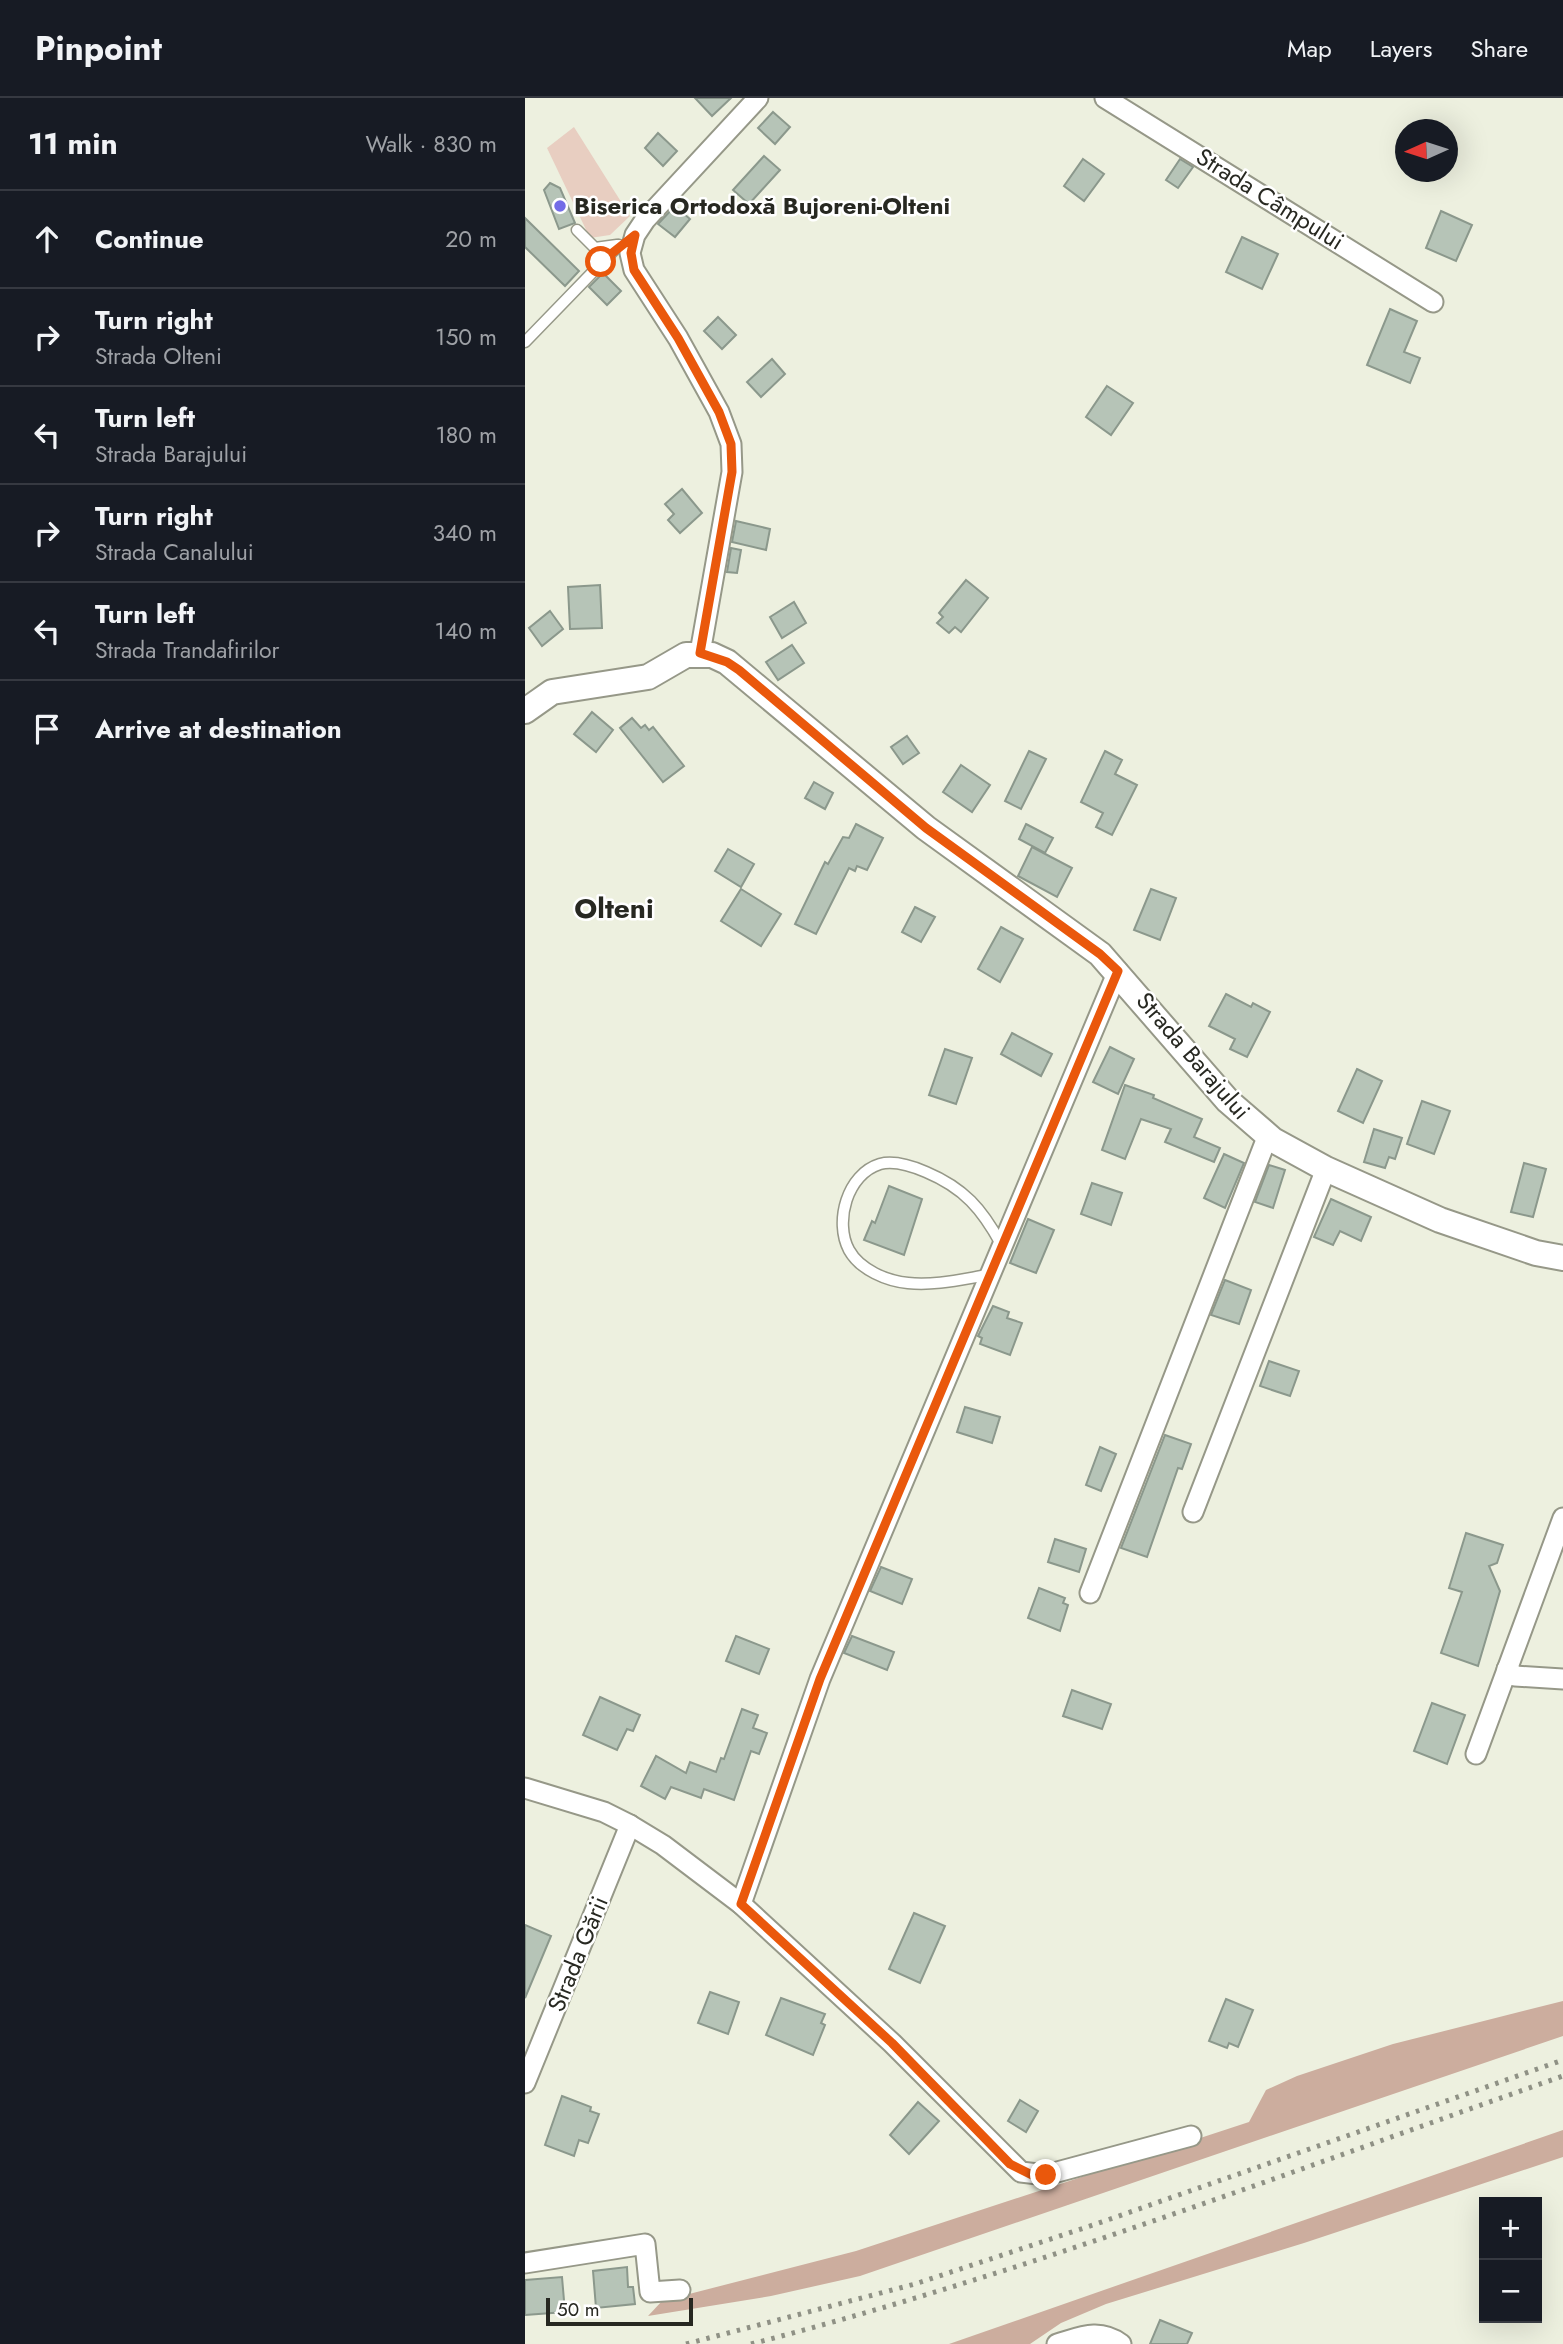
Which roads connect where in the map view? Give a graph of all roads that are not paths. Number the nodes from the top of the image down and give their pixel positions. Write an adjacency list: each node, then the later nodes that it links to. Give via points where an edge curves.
1 (758, 98): 4 (street)
2 (1105, 98): 5 (street, Strada Câmpului)
3 (577, 230): 4 (lane, via 595,248)
4 (627, 240): 6 (lane); 7 (street, via 634,270 678,338 719,412 731,444 732,472)
5 (1433, 302)
6 (525, 342)
7 (700, 653): 8 (street, via 686,654 648,677 552,692); 9 (street, Strada Barajului, via 739,670 926,828)
8 (525, 711)
9 (1118, 971): 10 (street, Strada Barajului, via 1229,1101); 12 (street)
10 (1268, 1135): 11 (street, Strada Barajului); 17 (street)
11 (1326, 1169): 13 (street, Strada Barajului, via 1440,1220); 15 (street)
12 (1001, 1244): 14 (street); 14 (lane, via 962,1190 910,1165 878,1164 849,1191 843,1209 848,1249 860,1264 886,1279 910,1283)
13 (1563, 1258)
14 (988, 1275): 23 (street, via 820,1679)
15 (1193, 1512)
16 (1563, 1518): 18 (street)
17 (1090, 1593)
18 (1507, 1669): 19 (street, via 1515,1676); 20 (street)
19 (1563, 1679)
20 (1476, 1754)
21 (525, 1788): 22 (street, via 604,1812)
22 (630, 1825): 23 (street, via 663,1844); 24 (street, Strada Gării)
23 (741, 1904): 25 (street, via 892,2043 1020,2172 1046,2175)
24 (525, 2083)
25 (1191, 2136)
26 (525, 2263): 27 (street, via 645,2244 650,2292)
27 (680, 2290)
28 (1057, 2344): 29 (street, via 1093,2334 1109,2335)
29 (1121, 2344)

